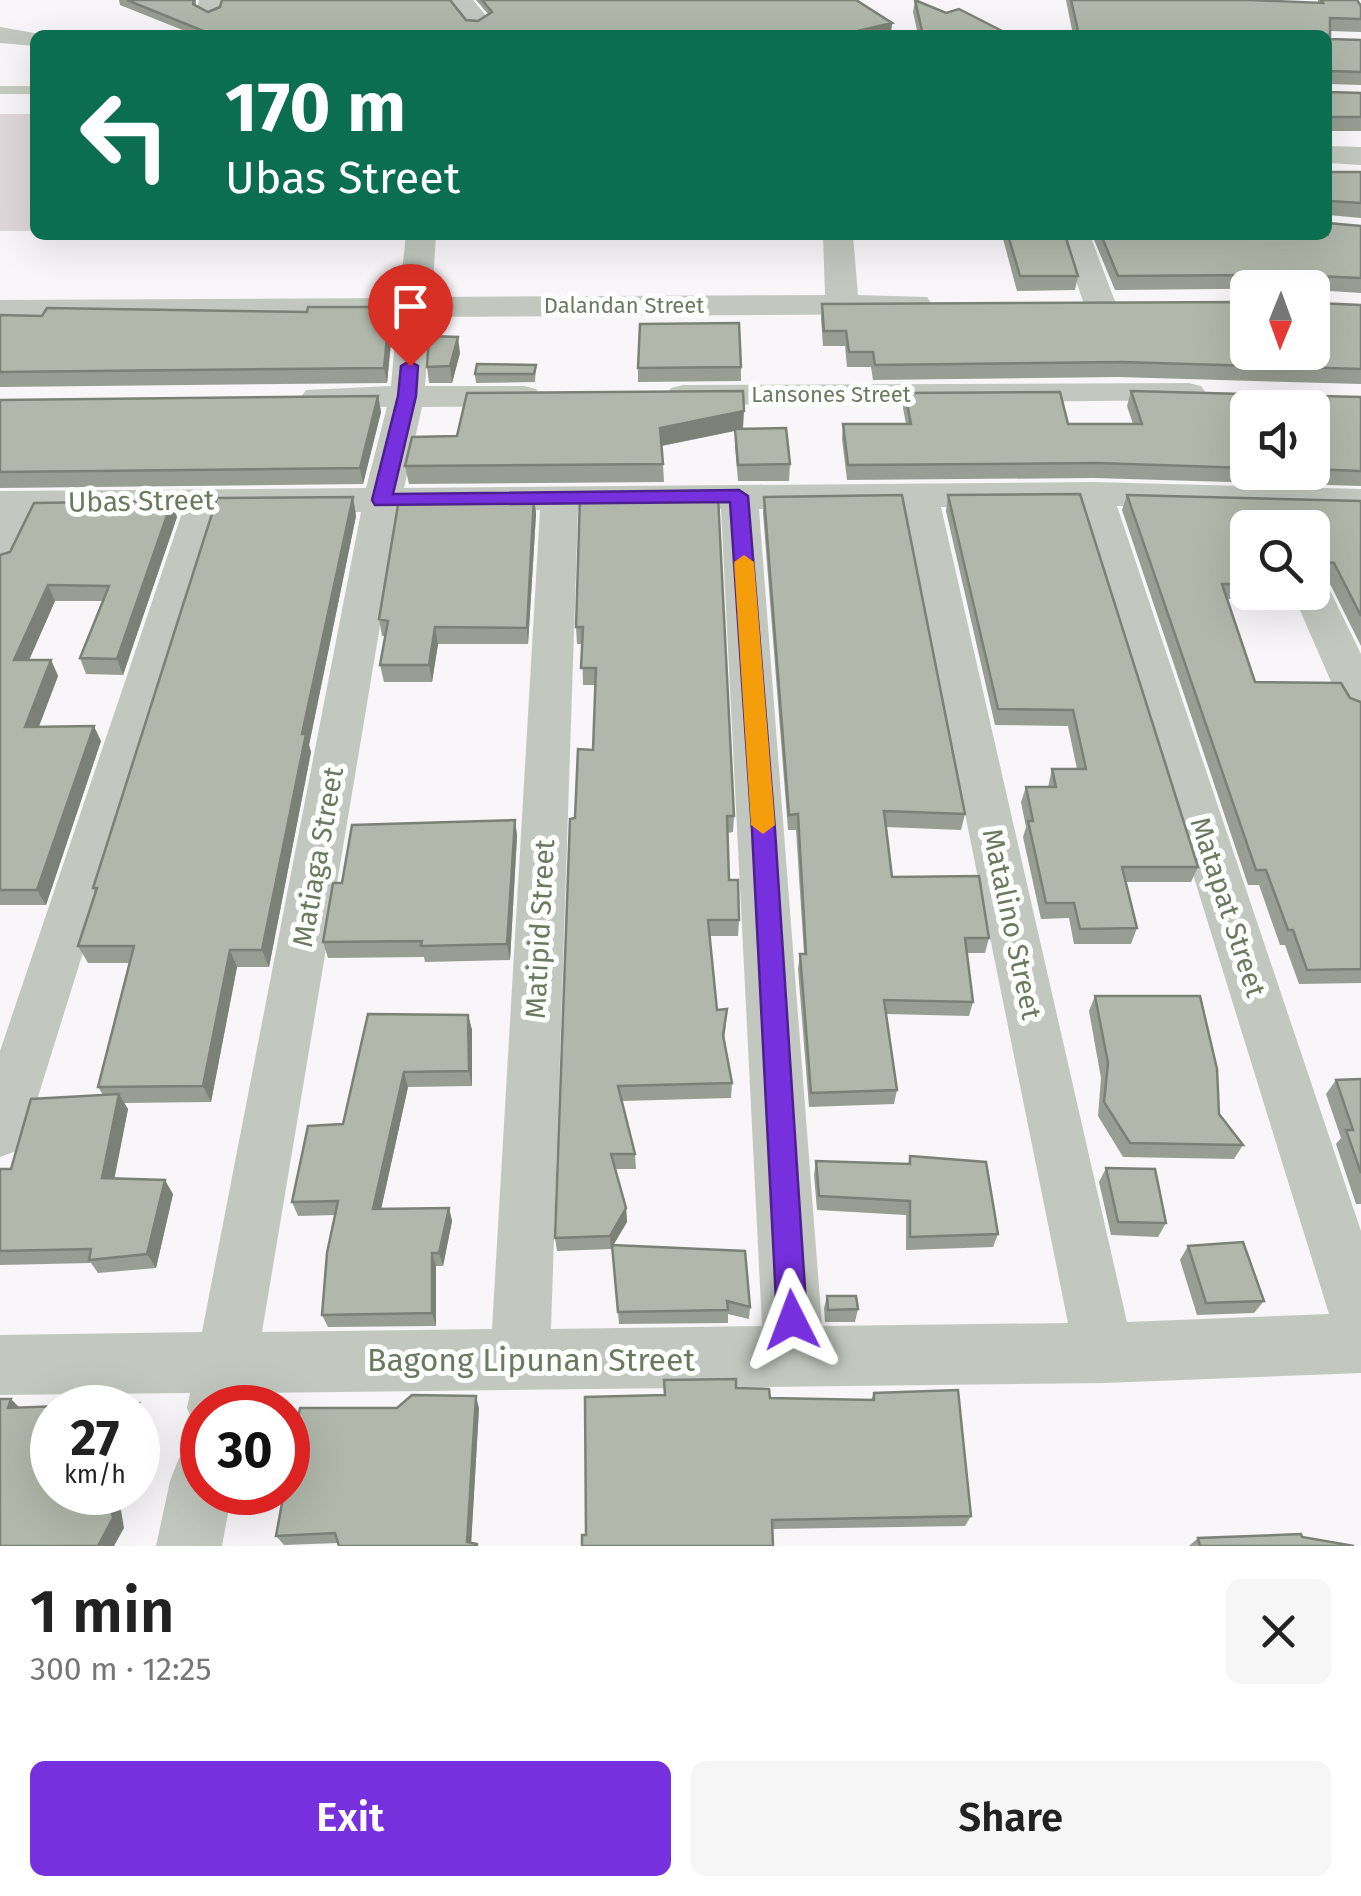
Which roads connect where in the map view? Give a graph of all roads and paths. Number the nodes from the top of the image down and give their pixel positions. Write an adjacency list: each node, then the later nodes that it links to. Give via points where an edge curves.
1 (0, 35): 2 (street)
2 (30, 38)
3 (1332, 155): 4 (street)
4 (1361, 156)
5 (422, 240): 13 (street, Matiaga Street)
6 (838, 240): 8 (street)
7 (1077, 240): 11 (street)
8 (842, 304): 9 (street, Dalandan Street); 13 (street, Dalandan Street)
9 (941, 304)
10 (1060, 304): 11 (street)
11 (1100, 304): 12 (street)
12 (1137, 304)
13 (416, 306): 14 (street, Dalandan Street); 18 (street, Matiaga Street)
14 (0, 310)
15 (1229, 394): 17 (street, Lansones Street)
16 (564, 395): 18 (street)
17 (642, 395)
18 (407, 396): 19 (street); 25 (street, Matiaga Street)
19 (290, 398)
20 (1094, 494): 22 (street, Ubas Street); 28 (street, Ubas Street); 34 (street, Matapat Street)
21 (739, 496): 22 (street, Ubas Street); 23 (street, Ubas Street); 37 (street)
22 (919, 496): 36 (street, Matalino Street)
23 (560, 497): 25 (street, Ubas Street); 38 (street, Matipid Street)
24 (205, 500): 25 (street, Ubas Street); 27 (street, Ubas Street); 33 (street)
25 (382, 500): 40 (street, Matiaga Street)
26 (1361, 501): 29 (street, Ubas Street)
27 (12, 503): 30 (street)
28 (1255, 510)
29 (1291, 510)
30 (0, 557)
31 (1320, 610): 32 (street)
32 (1361, 700)
33 (0, 1132)
34 (1361, 1320)
35 (1361, 1343): 36 (street, Bagong Lipunan Street)
36 (1104, 1353): 37 (street, Bagong Lipunan Street)
37 (794, 1357): 38 (street, Bagong Lipunan Street)
38 (520, 1361): 40 (street, Bagong Lipunan Street)
39 (0, 1366): 40 (street, Bagong Lipunan Street)
40 (223, 1385)
41 (195, 1515): 42 (street)
42 (189, 1546)

